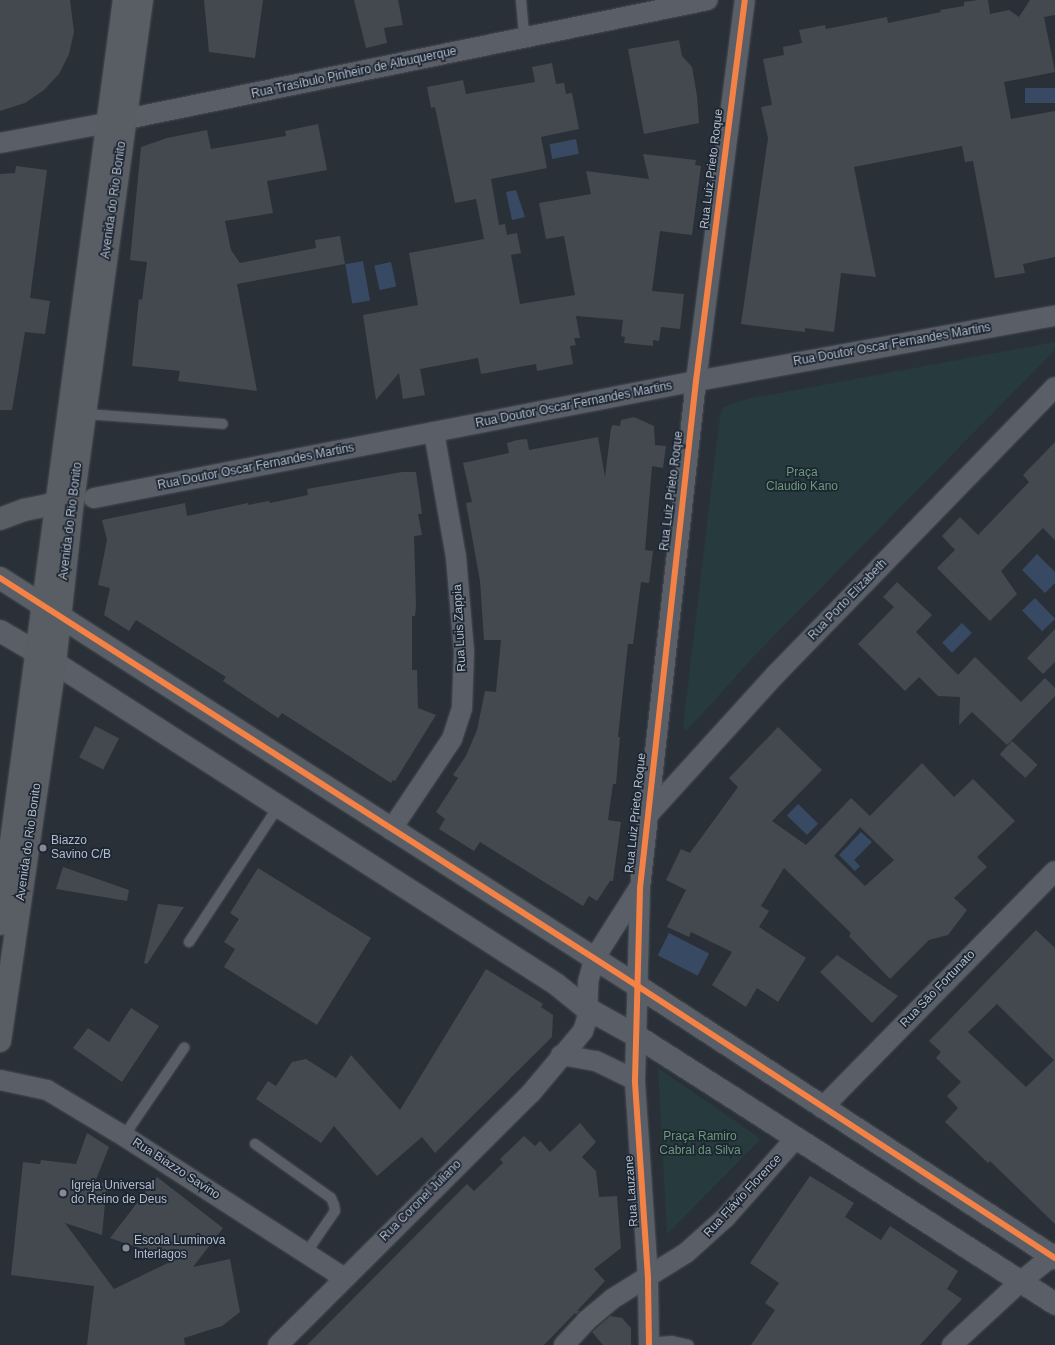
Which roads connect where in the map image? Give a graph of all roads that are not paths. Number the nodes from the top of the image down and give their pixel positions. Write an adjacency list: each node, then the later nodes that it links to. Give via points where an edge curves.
1 (124, 0): 7 (main road, Avenida do Rio Bonito)
2 (142, 0): 7 (main road, Avenida do Rio Bonito)
3 (520, 0): 6 (lane)
4 (708, 0): 6 (street, Rua Trasíbulo Pinheiro de Albuquerque)
5 (745, 0): 10 (street, Rua Luiz Prieto Roque)
6 (524, 38): 7 (street, Rua Trasíbulo Pinheiro de Albuquerque)
7 (116, 122): 8 (street, Rua Trasíbulo Pinheiro de Albuquerque); 12 (main road, Avenida do Rio Bonito); 16 (main road, Avenida do Rio Bonito)
8 (0, 143)
9 (1055, 316): 10 (street, Rua Doutor Oscar Fernandes Martins)
10 (696, 381): 14 (street, Rua Doutor Oscar Fernandes Martins); 23 (street, Rua Luiz Prieto Roque)
11 (1055, 387): 23 (street, Rua Porto Elizabeth, via 776,674)
12 (85, 414): 13 (lane); 19 (main road, Avenida do Rio Bonito)
13 (223, 424)
14 (434, 432): 15 (street, Rua Doutor Oscar Fernandes Martins); 24 (street, Rua Luis Zappia, via 456,557 464,652 462,708 452,739)
15 (94, 498)
16 (56, 503): 17 (main road, via 24,510); 19 (main road, Avenida do Rio Bonito)
17 (0, 519)
18 (0, 578): 19 (street)
19 (52, 610): 21 (main road, Avenida do Rio Bonito); 24 (street)
20 (0, 631): 21 (street)
21 (46, 658): 22 (street); 27 (main road, Avenida do Rio Bonito); 30 (main road, Avenida do Rio Bonito)
22 (278, 807): 28 (lane); 32 (street, via 556,984)
23 (646, 817): 26 (street, Rua Luiz Prieto Roque)
24 (391, 830): 29 (street)
25 (1055, 871): 39 (street, Rua São Fortunato)
26 (640, 888): 29 (street, Rua Luiz Prieto Roque); 31 (street, Rua Luiz Prieto Roque)
27 (0, 924)
28 (189, 942)
29 (594, 959): 31 (street); 32 (street, Rua Luiz Prieto Roque, via 588,982)
30 (4, 978): 34 (main road, Avenida do Rio Bonito)
31 (636, 985): 33 (street, Rua Luiz Prieto Roque); 39 (street)
32 (586, 1008): 33 (street); 36 (street, Rua Coronel Juliano, via 587,1019 583,1031)
33 (635, 1035): 38 (street, Rua Lauzane); 41 (street)
34 (0, 1041)
35 (184, 1048): 40 (lane)
36 (561, 1054): 38 (street, via 596,1061); 45 (street, Rua Coronel Juliano, via 531,1093)
37 (0, 1080): 40 (street, Rua Biazzo Savino, via 47,1090)
38 (636, 1080): 46 (street, Rua Lauzane)
39 (822, 1108): 44 (street)
40 (124, 1136): 43 (street, Rua Biazzo Savino)
41 (796, 1138): 46 (street, Rua Flávio Florence, via 726,1217 686,1253); 47 (street)
42 (255, 1144): 43 (lane, via 331,1198 335,1211)
43 (306, 1253): 45 (street, Rua Biazzo Savino)
44 (1054, 1256): 47 (street)
45 (344, 1278): 50 (street, Rua Coronel Juliano)
46 (648, 1278): 49 (street, Rua Lauzane); 51 (street, Rua Flávio Florence, via 612,1299)
47 (1020, 1282): 48 (street); 53 (street)
48 (1055, 1304)
49 (649, 1344): 52 (lane, via 672,1341)
50 (278, 1345)
51 (564, 1345)
52 (690, 1345)
53 (952, 1345)

